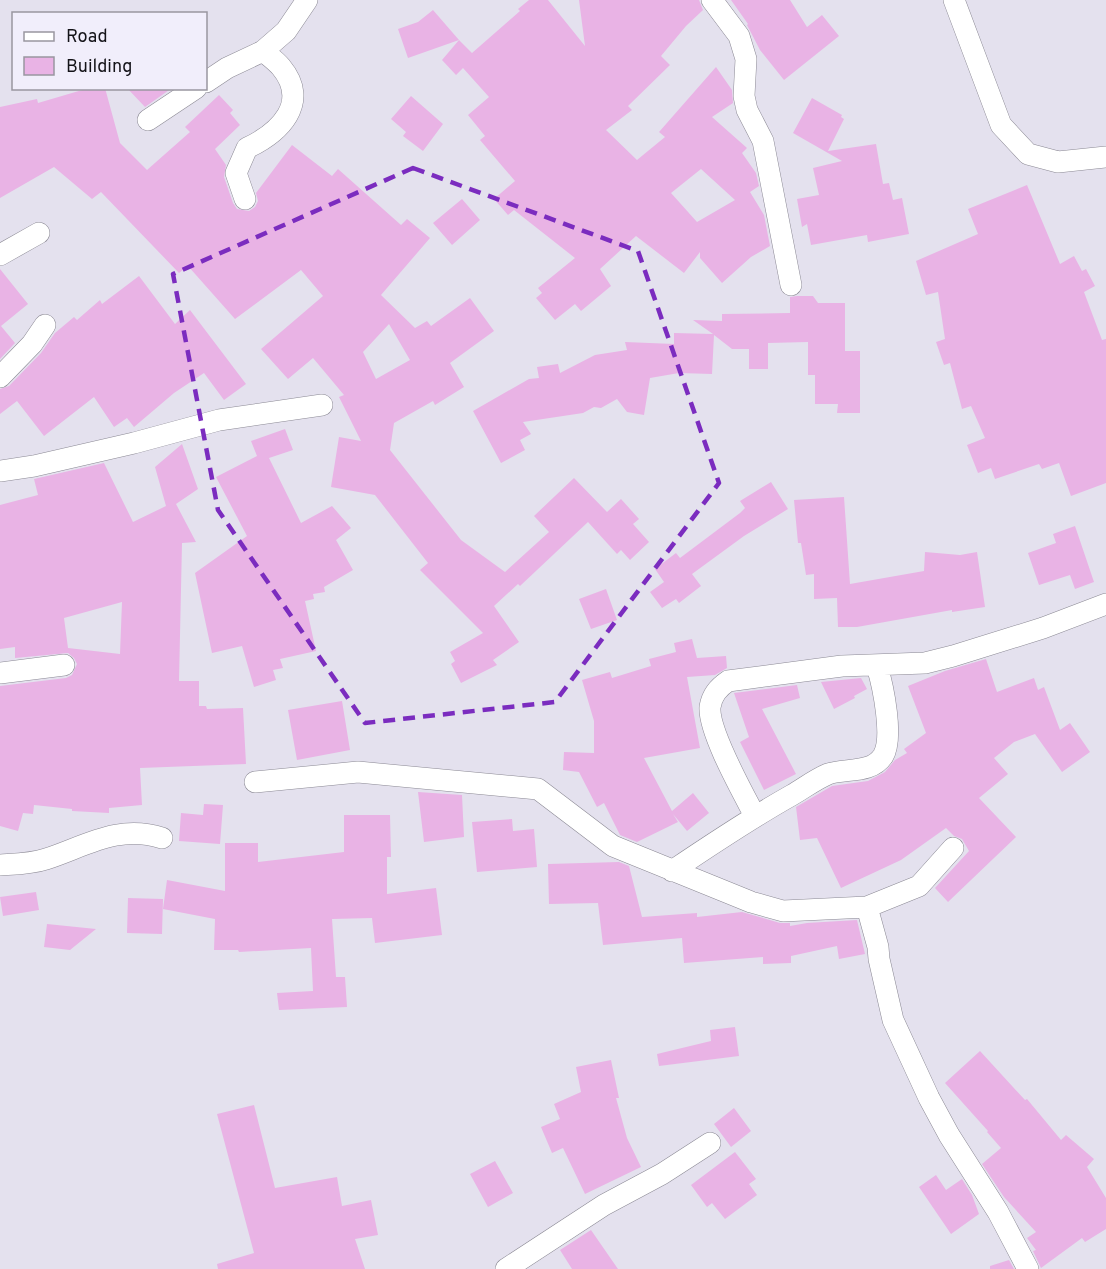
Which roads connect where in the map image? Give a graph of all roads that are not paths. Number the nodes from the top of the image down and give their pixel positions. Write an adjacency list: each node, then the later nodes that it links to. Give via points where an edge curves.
1 (307, 0): 4 (street, via 286,31)
2 (712, 0): 12 (street, via 739,36 746,59 744,96 763,141)
3 (954, 0): 8 (street, via 1001,125 1028,154 1058,162)
4 (263, 51): 5 (street); 9 (street, via 291,81 292,98 288,117 264,140 247,148 236,173)
5 (207, 81)
6 (193, 90): 7 (street)
7 (148, 120)
8 (1106, 157)
9 (245, 199)
10 (39, 233): 11 (street)
11 (0, 255)
12 (790, 285)
13 (45, 325): 14 (street)
14 (0, 377)
15 (322, 405): 16 (street, via 219,420 134,443)
16 (0, 471)
17 (1106, 604): 19 (street, via 953,656 925,663)
18 (64, 665): 20 (street)
19 (877, 666): 22 (street, via 884,694 887,744 879,760 866,768 828,774); 22 (street, via 842,666 737,679 714,694 711,721)
20 (0, 673)
21 (255, 782): 26 (street, via 358,772 538,789 613,846)
22 (755, 816): 26 (street)
23 (162, 838): 25 (street, via 116,834 44,860)
24 (953, 848): 27 (street, via 919,886)
25 (0, 865)
26 (672, 871): 27 (street, via 783,911)
27 (867, 908): 30 (street, via 893,1020 949,1135 998,1212)
28 (710, 1143): 29 (street)
29 (506, 1269)
30 (1028, 1269)

